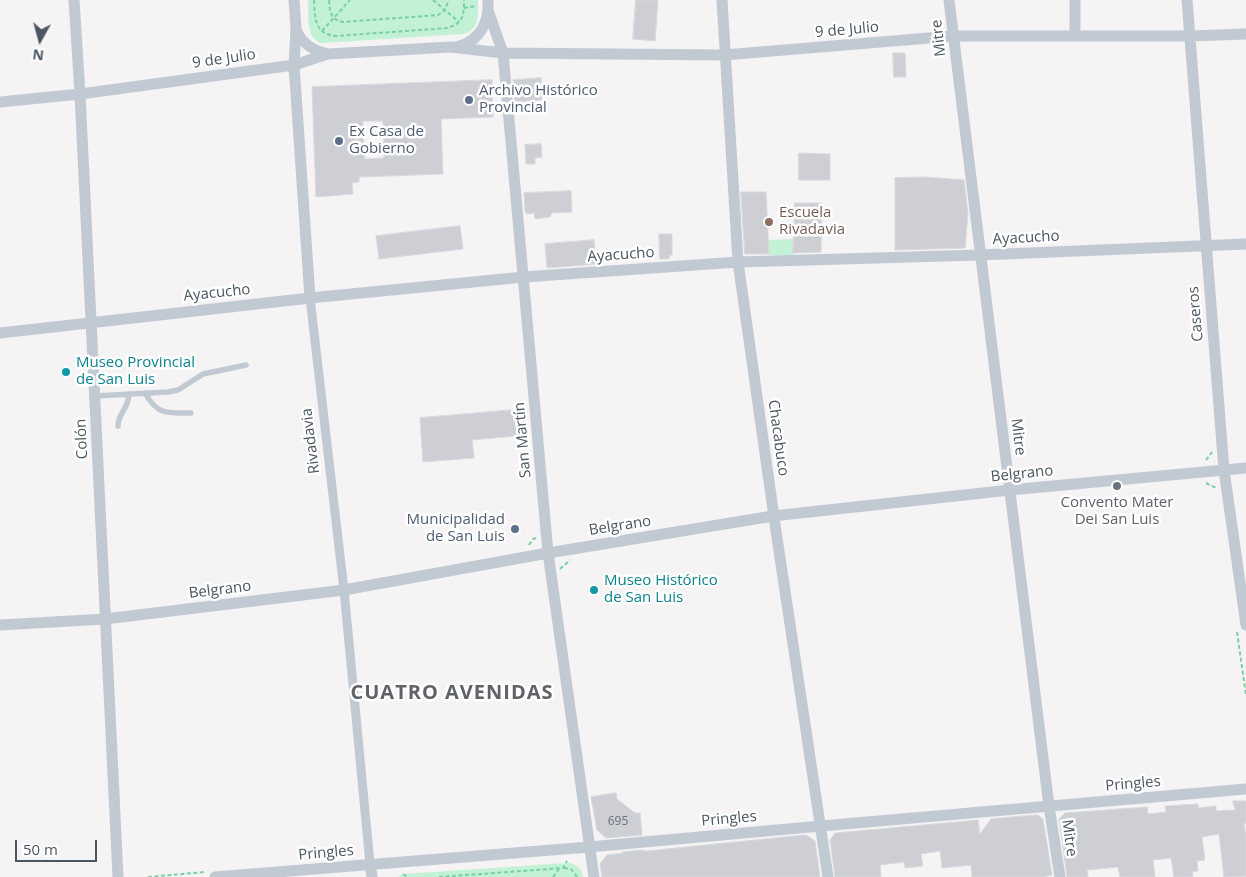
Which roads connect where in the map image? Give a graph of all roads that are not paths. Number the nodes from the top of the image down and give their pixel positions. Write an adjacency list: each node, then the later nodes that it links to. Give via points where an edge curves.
1 (74, 0): 18 (street, Colón)
2 (294, 0): 8 (street, Rivadavia)
3 (722, 0): 16 (street, Chacabuco)
4 (949, 0): 11 (street, Mitre)
5 (1075, 0): 10 (street)
6 (1187, 0): 12 (street, Caseros)
7 (488, 5): 13 (street, 9 de Julio, via 485,23 475,38 463,45); 14 (street, San Martín)
8 (296, 29): 15 (street, via 308,45); 17 (street, Rivadavia)
9 (1246, 34): 12 (street, 9 de Julio)
10 (1075, 35): 11 (street, 9 de Julio); 12 (street, 9 de Julio)
11 (953, 36): 16 (street, 9 de Julio); 22 (street, Mitre)
12 (1190, 36): 21 (street, Caseros)
13 (450, 47): 14 (street, 9 de Julio); 15 (street, 9 de Julio)
14 (503, 53): 16 (street, 9 de Julio); 24 (street, San Martín)
15 (328, 54): 17 (street, 9 de Julio)
16 (724, 55): 23 (street, Chacabuco)
17 (294, 65): 18 (street, 9 de Julio); 25 (street, Rivadavia)
18 (80, 94): 19 (street, 9 de Julio); 26 (street, Colón)
19 (0, 102)
20 (1246, 244): 21 (street, Ayacucho)
21 (1206, 245): 22 (street, Ayacucho); 35 (street, Caseros)
22 (980, 255): 23 (street, Ayacucho); 36 (street, Mitre)
23 (738, 262): 24 (street, Ayacucho); 37 (street, Chacabuco)
24 (524, 277): 25 (street, Ayacucho); 38 (street, San Martín)
25 (310, 298): 26 (street, Ayacucho); 39 (street, Rivadavia)
26 (91, 322): 27 (street, Ayacucho); 31 (street, Colón)
27 (0, 334)
28 (246, 365): 29 (lane, via 203,374 178,390)
29 (145, 393): 30 (lane); 32 (lane, via 160,411)
30 (129, 394): 31 (lane); 33 (lane)
31 (95, 396): 40 (street, Colón)
32 (191, 413)
33 (118, 426)
34 (1246, 468): 35 (street, Belgrano)
35 (1224, 470): 36 (street, Belgrano); 42 (street, Caseros)
36 (1010, 490): 37 (street, Belgrano); 44 (street, Mitre)
37 (773, 516): 38 (street, Belgrano); 45 (street, Chacabuco)
38 (548, 553): 39 (street, Belgrano); 46 (street, San Martín)
39 (344, 590): 40 (street, Belgrano); 47 (street, Rivadavia)
40 (105, 619): 41 (street, Belgrano); 48 (street, Colón)
41 (0, 625)
42 (1246, 625)
43 (1246, 789): 44 (street, Pringles)
44 (1049, 806): 45 (street, Pringles); 53 (street, Mitre)
45 (821, 826): 46 (street, Pringles); 52 (street, Chacabuco)
46 (589, 847): 47 (street, Pringles); 51 (street, San Martín)
47 (370, 864): 49 (street, Pringles); 50 (street, Rivadavia)
48 (118, 877)
49 (215, 877)
50 (372, 877)
51 (594, 877)
52 (828, 877)
53 (1060, 877)

